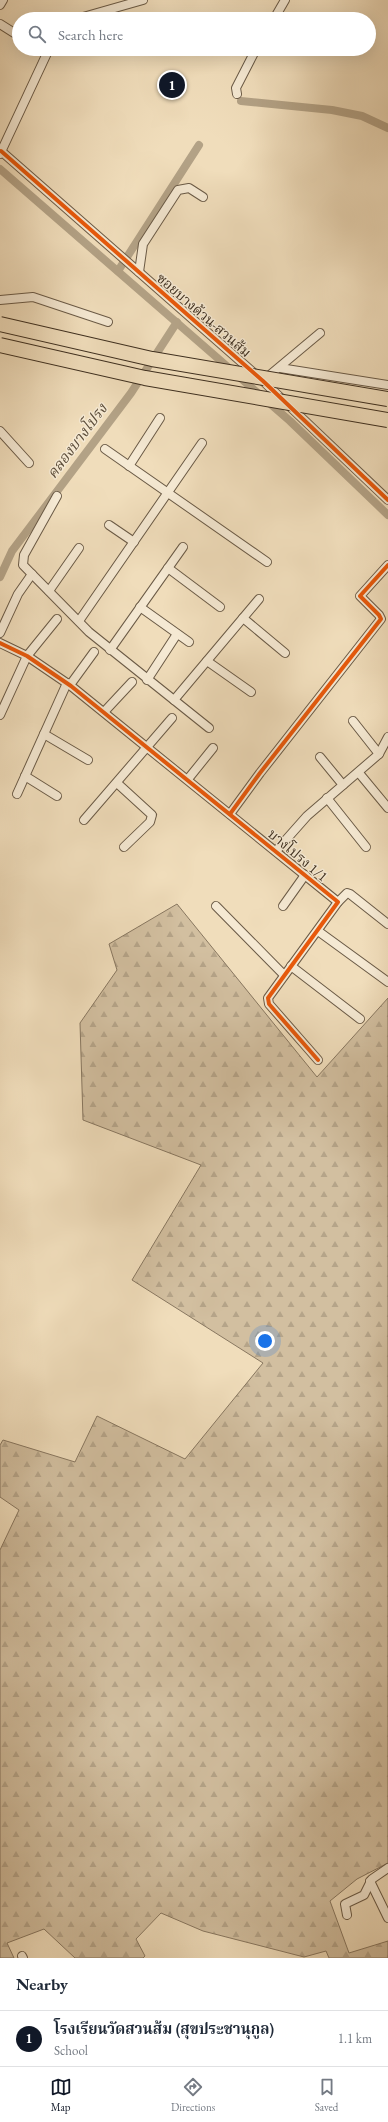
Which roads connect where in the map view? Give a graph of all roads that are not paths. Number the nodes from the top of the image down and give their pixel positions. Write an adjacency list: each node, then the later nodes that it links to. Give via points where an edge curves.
1 (3, 0): 5 (street)
2 (143, 0): 4 (street)
3 (285, 0): 7 (street)
4 (128, 2): 6 (street)
5 (0, 5)
6 (97, 12)
7 (278, 12)
8 (0, 24): 9 (street)
9 (12, 32)
10 (42, 56): 13 (street)
11 (252, 56): 12 (street, via 236,88)
12 (237, 94)
13 (1, 148): 15 (street, ซอยบางด้วน-สวนส้ม)
14 (203, 197): 15 (street, via 189,188 178,190 143,244)
15 (139, 272): 22 (street, ซอยบางด้วน-สวนส้ม)
16 (0, 300): 17 (street, via 33,297)
17 (108, 322)
18 (0, 324): 24 (highway, bridge, via 152,359)
19 (320, 333): 21 (street)
20 (0, 345): 26 (highway, bridge, via 145,378)
21 (280, 368): 22 (street); 23 (street)
22 (263, 381): 34 (street, ซอยบางด้วน-สวนส้ม)
23 (388, 385)
24 (388, 399)
25 (160, 418): 31 (street)
26 (388, 420)
27 (0, 431): 30 (street)
28 (202, 442): 32 (street)
29 (105, 449): 31 (street)
30 (29, 463)
31 (129, 466): 32 (street)
32 (168, 493): 36 (street); 39 (street)
33 (57, 496): 42 (street, via 22,558 23,564)
34 (388, 500)
35 (109, 524): 36 (street)
36 (134, 542): 49 (street)
37 (183, 547): 41 (street)
38 (80, 548): 43 (street)
39 (267, 562)
40 (388, 566): 85 (street, via 360,596 381,619)
41 (168, 568): 45 (street); 46 (street)
42 (32, 574): 43 (street); 50 (street, via 18,594)
43 (49, 591): 49 (street)
44 (259, 599): 47 (street)
45 (140, 607): 51 (street); 54 (street)
46 (220, 607)
47 (243, 618): 56 (street); 58 (street)
48 (57, 619): 57 (street)
49 (79, 621): 54 (street)
50 (0, 633)
51 (177, 634): 52 (street); 59 (street)
52 (189, 642)
53 (0, 643): 57 (street, บางโปรง 1/1)
54 (110, 650): 59 (street)
55 (94, 652): 61 (street)
56 (285, 653)
57 (27, 656): 61 (street, บางโปรง 1/1); 65 (street)
58 (207, 661): 62 (street); 63 (street)
59 (147, 680): 63 (street)
60 (132, 682): 64 (street)
61 (69, 684): 64 (street, บางโปรง 1/1); 69 (street)
62 (251, 692)
63 (174, 700): 68 (street)
64 (104, 712): 71 (street, บางโปรง 1/1)
65 (0, 716)
66 (172, 718): 71 (street)
67 (354, 721): 73 (street)
68 (209, 728)
69 (44, 734): 75 (street); 77 (street)
70 (388, 737): 73 (street)
71 (148, 748): 78 (street, บางโปรง 1/1); 79 (street)
72 (213, 748): 78 (street)
73 (379, 754): 76 (street)
74 (320, 757): 80 (street)
75 (88, 760)
76 (359, 773): 80 (street); 84 (street)
77 (25, 776): 81 (street); 82 (street)
78 (188, 779): 85 (street, บางโปรง 1/1)
79 (117, 783): 86 (street); 87 (street, via 152,815 150,822)
80 (343, 785): 83 (street)
81 (17, 794)
82 (57, 796)
83 (327, 798): 88 (street); 89 (street, via 300,822)
84 (388, 808)
85 (230, 814): 89 (street, บางโปรง 1/1)
86 (84, 820)
87 (124, 847)
88 (366, 848)
89 (276, 851): 90 (street, บางโปรง 1/1)
90 (305, 875): 91 (street, บางโปรง 1/1); 93 (street)
91 (337, 901): 94 (street, via 347,893 350,894); 95 (street)
92 (216, 906): 97 (street)
93 (283, 906)
94 (388, 924)
95 (318, 931): 96 (street); 98 (street)
96 (291, 966): 97 (street); 99 (street)
97 (284, 975): 100 (street, via 268,998 268,1002)
98 (388, 982)
99 (360, 1019)
100 (318, 1060)
101 (388, 1868): 102 (street)
102 (370, 1881): 103 (street, via 364,1895 345,1904); 104 (street)
103 (347, 1915)
104 (388, 1918)

